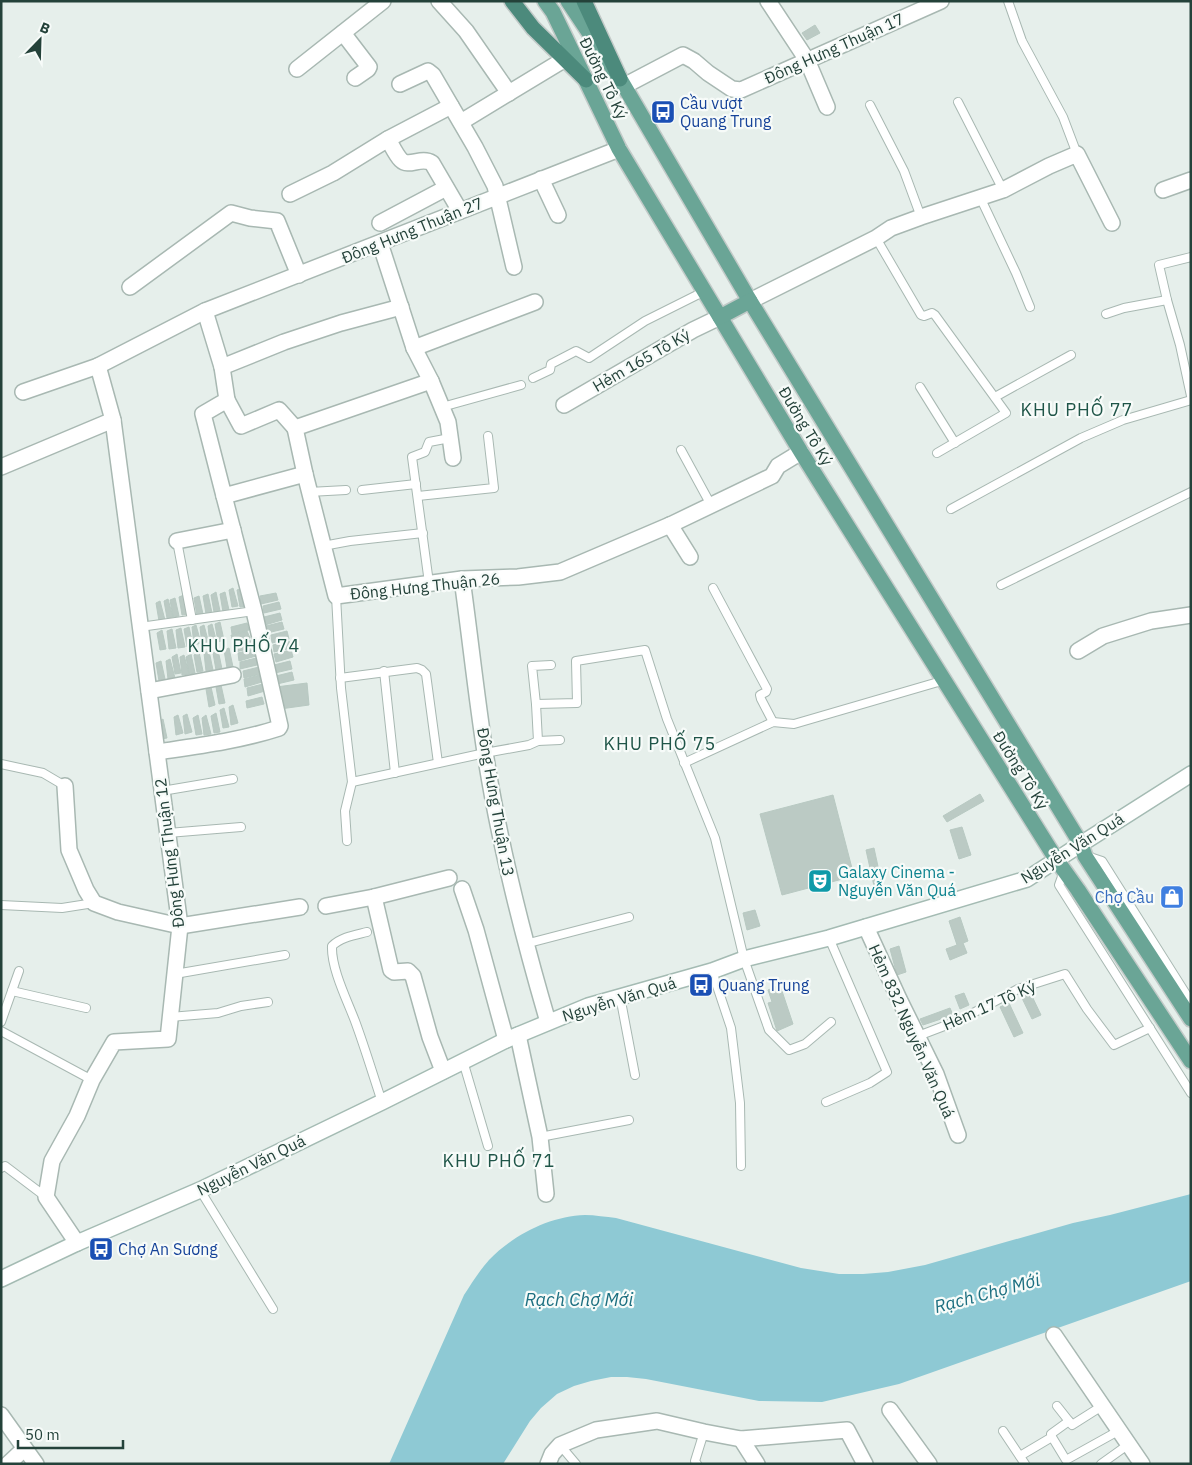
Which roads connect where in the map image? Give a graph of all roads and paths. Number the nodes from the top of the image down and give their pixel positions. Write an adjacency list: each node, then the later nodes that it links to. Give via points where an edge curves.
1 (383, 1): 10 (street)
2 (439, 1): 18 (street, via 466,31)
3 (512, 1): 11 (highway, via 533,28)
4 (545, 1): 15 (main road, Đường Tô Ký)
5 (568, 1): 16 (main road, Đường Tô Ký)
6 (584, 1): 16 (highway)
7 (768, 1): 12 (street)
8 (1008, 1): 26 (lane, via 1022,41 1063,117)
9 (940, 2): 12 (street, Đông Hưng Thuận 17)
10 (343, 33): 13 (street); 14 (street, via 369,67)
11 (565, 59): 15 (highway); 18 (street)
12 (807, 60): 16 (street, Đông Hưng Thuận 17, via 741,90 732,89 683,55); 22 (street)
13 (297, 69)
14 (355, 78)
15 (586, 80): 25 (main road, Đường Tô Ký)
16 (622, 82): 48 (main road, Đường Tô Ký)
17 (400, 84): 21 (street, via 429,71)
18 (508, 93): 23 (street)
19 (958, 102): 30 (lane)
20 (870, 105): 37 (lane, via 904,171)
21 (451, 106): 23 (street); 24 (street)
22 (827, 107)
23 (461, 122): 33 (street, via 495,186)
24 (388, 139): 29 (street, via 404,162 423,160 432,163); 32 (street, via 333,173)
25 (619, 148): 27 (street, Đông Hưng Thuận 27); 46 (main road, Đường Tô Ký)
26 (1077, 154): 30 (street); 39 (street)
27 (541, 179): 33 (street, Đông Hưng Thuận 27); 36 (street)
28 (1191, 180): 31 (street)
29 (446, 188): 35 (street); 38 (street)
30 (1002, 190): 34 (street)
31 (1163, 190)
32 (290, 194)
33 (497, 197): 35 (street, Đông Hưng Thuận 27); 43 (street)
34 (980, 197): 37 (street); 51 (lane)
35 (460, 211): 41 (street, Đông Hưng Thuận 27)
36 (558, 215)
37 (921, 217): 40 (street, via 891,228)
38 (380, 223)
39 (1112, 223)
40 (876, 238): 48 (street); 64 (lane, via 922,315 935,315)
41 (380, 243): 44 (street, Đông Hưng Thuận 27); 50 (street)
42 (1191, 257): 47 (lane, via 1159,265)
43 (514, 267)
44 (299, 275): 45 (street, via 277,221 231,213); 52 (street, Đông Hưng Thuận 27)
45 (130, 287)
46 (705, 291): 54 (main road, Đường Tô Ký); 59 (lane, via 646,321 589,358 576,351)
47 (1167, 300): 53 (lane); 65 (lane)
48 (750, 301): 54 (main road); 129 (main road, Đường Tô Ký)
49 (534, 302): 55 (street)
50 (401, 306): 55 (street); 58 (street, via 284,342)
51 (1030, 307)
52 (205, 311): 57 (street, Đông Hưng Thuận 27); 58 (street)
53 (1106, 314)
54 (720, 317): 67 (street, Hẻm 165 Tô Ký); 75 (main road, Đường Tô Ký)
55 (414, 348): 60 (street)
56 (1071, 355): 64 (lane)
57 (98, 366): 63 (street, Đông Hưng Thuận 27); 69 (street, Đông Hưng Thuận 12)
58 (222, 367): 66 (street)
59 (533, 378)
60 (431, 382): 68 (street); 70 (street)
61 (520, 385): 68 (lane)
62 (920, 387): 73 (lane)
63 (23, 392)
64 (994, 397): 73 (lane, via 1006,413)
65 (1191, 398): 88 (lane, via 1123,420 1081,438)
66 (226, 400): 70 (street, via 241,426 279,410); 85 (street, via 203,414)
67 (564, 405)
68 (442, 407): 72 (street)
69 (113, 420): 78 (street); 103 (street, Đông Hưng Thuận 12)
70 (295, 428): 79 (street, Đông Hưng Thuận 26)
71 (488, 436): 86 (lane, via 494,488)
72 (450, 438): 77 (street); 80 (lane, via 429,442 425,452 412,457)
73 (955, 443): 76 (lane)
74 (681, 450): 87 (lane)
75 (801, 452): 87 (street, Đông Hưng Thuận 26, via 778,466 772,476); 109 (main road, Đường Tô Ký)
76 (937, 453)
77 (453, 458)
78 (1, 467)
79 (305, 474): 83 (street, Đông Hưng Thuận 26); 85 (street)
80 (416, 484): 82 (lane); 86 (lane)
81 (346, 490): 83 (lane)
82 (362, 490)
83 (309, 492): 93 (street, Đông Hưng Thuận 26)
84 (1191, 492): 97 (lane)
85 (224, 496): 90 (street)
86 (418, 496): 91 (lane)
87 (711, 505): 89 (street, Đông Hưng Thuận 26)
88 (951, 509)
89 (670, 525): 94 (street); 95 (street, Đông Hưng Thuận 26, via 560,572)
90 (232, 530): 92 (street); 100 (street)
91 (423, 533): 93 (lane); 96 (lane)
92 (177, 541): 102 (lane)
93 (323, 546): 99 (street, Đông Hưng Thuận 26)
94 (690, 558)
95 (462, 579): 96 (street, Đông Hưng Thuận 26); 116 (street, Đông Hưng Thuận 13)
96 (430, 583): 99 (street, Đông Hưng Thuận 26)
97 (1001, 585)
98 (713, 588): 112 (lane, via 767,689 760,698)
99 (336, 596): 108 (lane)
100 (254, 611): 102 (lane); 115 (street, via 279,728)
101 (1191, 615): 104 (street, via 1151,621 1102,636)
102 (192, 620): 103 (lane)
103 (140, 627): 110 (street, Đông Hưng Thuận 12)
104 (1078, 651)
105 (552, 664): 111 (lane, via 532,666)
106 (384, 671): 108 (lane); 117 (lane, via 417,668 426,674); 120 (lane)
107 (233, 675): 110 (street)
108 (340, 678): 123 (lane)
109 (945, 680): 112 (lane, via 794,724); 130 (main road, Đường Tô Ký)
110 (149, 691): 115 (street, Đông Hưng Thuận 12)
111 (536, 704): 114 (lane); 118 (lane, via 578,703 576,661 645,650)
112 (773, 722): 118 (lane)
113 (560, 740): 114 (lane)
114 (538, 741): 116 (lane)
115 (157, 752): 125 (street, Đông Hưng Thuận 12)
116 (485, 753): 117 (lane); 143 (street, Đông Hưng Thuận 13)
117 (438, 763): 120 (lane)
118 (684, 763): 145 (lane, via 715,838)
119 (1, 764): 124 (lane, via 43,774)
120 (395, 773): 123 (lane)
121 (1191, 774): 129 (street, Nguyễn Văn Quá)
122 (233, 779): 125 (lane)
123 (352, 782): 128 (lane, via 345,811)
124 (64, 786): 134 (street, via 69,850)
125 (162, 791): 127 (street, Đông Hưng Thuận 12)
126 (241, 827): 127 (lane)
127 (168, 833): 139 (street, Đông Hưng Thuận 12)
128 (347, 841)
129 (1083, 850): 130 (street, Nguyễn Văn Quá); 152 (lane, via 1102,861); 155 (main road)
130 (1060, 865): 140 (street, Nguyễn Văn Quá, via 1027,879); 159 (lane, via 1059,885); 164 (main road)
131 (449, 878): 133 (street)
132 (462, 889): 162 (street)
133 (374, 897): 136 (street); 165 (street, via 390,967 392,972 408,971 413,976)
134 (94, 903): 135 (lane, via 62,908); 139 (street)
135 (1, 905)
136 (326, 906)
137 (300, 907): 139 (street)
138 (629, 917): 143 (lane)
139 (180, 926): 148 (street, Đông Hưng Thuận 12)
140 (866, 927): 142 (street, Nguyễn Văn Quá); 161 (street, Hẻm 832 Nguyễn Văn Quá)
141 (367, 932): 169 (lane, via 336,942 332,952)
142 (829, 938): 145 (street, Nguyễn Văn Quá); 170 (lane, via 887,1072)
143 (525, 944): 157 (street, Đông Hưng Thuận 13)
144 (285, 955): 148 (lane)
145 (744, 960): 147 (street, Nguyễn Văn Quá); 158 (lane, via 769,1030 789,1050 805,1044)
146 (19, 971): 149 (lane)
147 (712, 971): 150 (street, Nguyễn Văn Quá); 175 (lane, via 731,1028 740,1103)
148 (175, 974): 154 (street, Đông Hưng Thuận 12)
149 (12, 991): 153 (lane); 156 (lane)
150 (620, 996): 157 (street, Nguyễn Văn Quá); 166 (lane)
151 (268, 1002): 154 (lane, via 218,1013)
152 (1191, 1002)
153 (86, 1008)
154 (170, 1017): 167 (street, Đông Hưng Thuận 12, via 168,1039 114,1042)
155 (1191, 1019)
156 (1, 1022)
157 (548, 1022): 162 (street, Nguyễn Văn Quá)
158 (831, 1022)
159 (1150, 1028): 161 (lane, Hẻm 17 Tô Ký, via 1114,1045 1065,974 1018,989 960,1020); 168 (lane)
160 (1, 1031): 167 (lane)
161 (918, 1036): 172 (street, Hẻm 832 Nguyễn Văn Quá)
162 (512, 1037): 163 (street, Nguyễn Văn Quá); 173 (street)
163 (463, 1061): 165 (street, Nguyễn Văn Quá); 174 (lane)
164 (1191, 1061)
165 (443, 1071): 169 (street, Nguyễn Văn Quá)
166 (635, 1075)
167 (92, 1080): 179 (street, Đông Hưng Thuận 12, via 52,1161)
168 (1191, 1093)
169 (382, 1102): 177 (street, Nguyễn Văn Quá)
170 (826, 1102)
171 (629, 1120): 173 (lane)
172 (958, 1135)
173 (540, 1136): 178 (street)
174 (488, 1146)
175 (741, 1166)
176 (1, 1168): 179 (lane, via 5,1166)
177 (200, 1190): 180 (street, Nguyễn Văn Quá); 182 (lane)
178 (546, 1194)
179 (46, 1197): 180 (street)
180 (77, 1243): 181 (street, Nguyễn Văn Quá)
181 (1, 1279)
182 (273, 1309)
183 (1054, 1334): 185 (street)
184 (1057, 1406): 188 (lane)
185 (1102, 1406): 188 (lane, via 1072,1425); 189 (street)
186 (890, 1410): 205 (street)
187 (1, 1415): 196 (street)
188 (1069, 1421): 192 (lane, via 1051,1434)
189 (1120, 1430): 192 (lane, via 1066,1460); 195 (street)
190 (1003, 1431): 197 (lane)
191 (704, 1432): 193 (street); 194 (street, via 657,1421 596,1430); 202 (lane, via 695,1461)
192 (1052, 1437): 197 (lane)
193 (741, 1439): 203 (street); 204 (street, via 847,1430)
194 (560, 1444): 200 (street); 201 (lane)
195 (1129, 1444): 207 (lane); 208 (street)
196 (24, 1449): 198 (street); 199 (street)
197 (1020, 1456): 206 (lane)
198 (8, 1464)
199 (36, 1464)
200 (548, 1464)
201 (576, 1464)
202 (698, 1464)
203 (757, 1464)
204 (865, 1464)
205 (930, 1464)
206 (1025, 1464)
207 (1101, 1464)
208 (1142, 1464)

